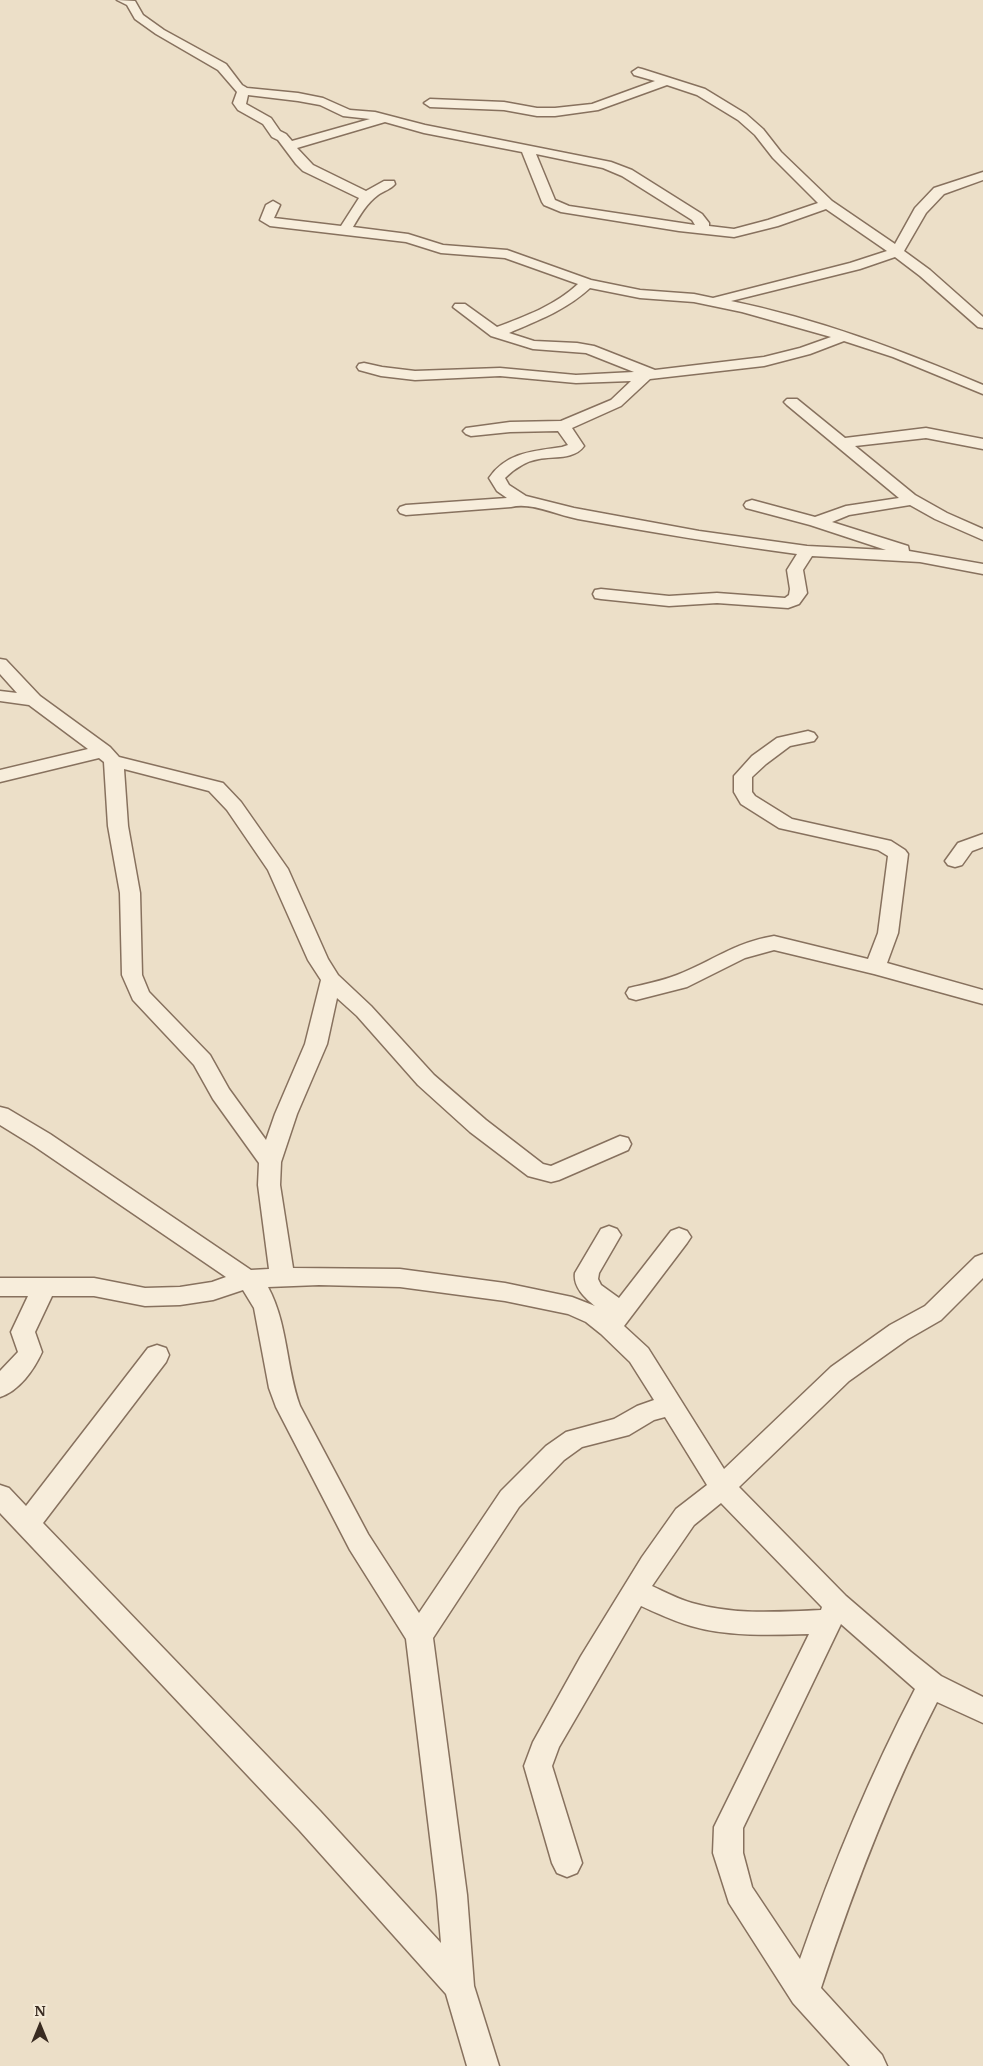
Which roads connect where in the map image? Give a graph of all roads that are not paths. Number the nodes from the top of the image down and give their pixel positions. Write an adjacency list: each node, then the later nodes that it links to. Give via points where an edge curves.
1 (123, 0): 4 (street, via 131,3 139,17 160,32 222,67)
2 (638, 72): 3 (street)
3 (667, 81): 5 (street, via 594,107 555,112); 12 (street, via 701,92 742,117)
4 (243, 90): 6 (street, via 298,97 322,102 347,113); 7 (street, via 239,103 242,107 265,119)
5 (430, 103)
6 (385, 119): 7 (street); 8 (street, via 424,130)
7 (289, 146): 11 (street, via 308,168)
8 (528, 148): 15 (street, via 606,165 627,173 700,220); 15 (street, via 549,202 554,205)
9 (983, 176): 16 (street, via 939,191 920,211)
10 (389, 184): 11 (street)
11 (367, 197): 14 (street)
12 (827, 204): 15 (street, via 743,231); 16 (street)
13 (273, 205): 14 (street, via 266,220 270,222)
14 (345, 230): 17 (street, via 408,238 441,250 506,254)
15 (702, 230)
16 (897, 252): 18 (street, via 855,266); 20 (street, via 925,272)
17 (587, 283): 18 (street, via 640,294); 21 (street, via 550,311)
18 (713, 301): 22 (street)
19 (460, 307): 21 (street)
20 (983, 324)
21 (496, 333): 24 (street, via 533,345 589,350)
22 (844, 336): 24 (street, via 811,350 768,361); 25 (street, via 898,354)
23 (364, 367): 24 (street, via 378,372 410,375 504,372 603,379)
24 (650, 375): 27 (street, via 616,403)
25 (983, 390)
26 (792, 402): 29 (street)
27 (563, 426): 28 (street); 31 (street, via 576,446 573,449 532,456 503,470 497,478 503,488)
28 (471, 431)
29 (842, 443): 30 (street, via 926,433); 32 (street)
30 (983, 444)
31 (520, 499): 34 (street); 37 (street, via 572,513)
32 (913, 500): 35 (street, via 846,512); 36 (street)
33 (752, 505): 35 (street)
34 (406, 510)
35 (816, 522): 38 (street)
36 (983, 535)
37 (807, 551): 38 (street); 40 (street, via 795,570 800,590 797,597 788,603 717,598 668,601)
38 (920, 557): 39 (street)
39 (983, 569)
40 (601, 594)
41 (0, 664): 43 (street)
42 (0, 696): 43 (street)
43 (34, 700): 45 (street)
44 (808, 737): 49 (street, via 784,742 759,760 743,776 743,792 748,800 786,824 884,845 898,854 888,933)
45 (108, 756): 46 (street); 50 (street, via 216,787 234,806 278,869); 55 (street, via 115,772 118,826 130,893 134,983 140,995 202,1060 221,1094)
46 (0, 776)
47 (983, 840): 48 (street, via 965,847)
48 (955, 861)
49 (875, 967): 51 (street, via 774,943 741,950 685,980); 52 (street)
50 (330, 980): 54 (street, via 364,1010 426,1080 478,1126 536,1170 551,1174); 55 (street, via 316,1044 286,1114)
51 (636, 994)
52 (983, 997)
53 (0, 1115): 60 (street)
54 (620, 1144)
55 (270, 1162): 59 (street, via 269,1185)
56 (608, 1235): 63 (street, via 586,1280)
57 (679, 1237): 63 (street)
58 (983, 1264): 67 (street, via 933,1312 840,1374)
59 (282, 1277): 60 (street); 63 (street, via 400,1278 505,1292)
60 (247, 1279): 61 (street, via 213,1291 180,1296 145,1297 94,1288); 72 (street, via 266,1308 288,1407 359,1542)
61 (45, 1286): 62 (street); 65 (street, via 23,1332 30,1352 26,1361)
62 (0, 1288)
63 (616, 1319): 66 (street)
64 (157, 1355): 69 (street)
65 (0, 1387)
66 (672, 1405): 67 (street); 72 (street, via 646,1413 620,1428 575,1439 555,1453 510,1499)
67 (722, 1487): 70 (street, via 685,1517); 71 (street)
68 (0, 1496): 69 (street)
69 (27, 1524): 76 (street, via 310,1821)
70 (636, 1591): 71 (street, via 689,1614 712,1620 788,1623); 75 (street, via 547,1742 538,1766)
71 (833, 1613): 73 (street); 77 (street, via 729,1827 728,1853 739,1893)
72 (419, 1636): 76 (street, via 452,1895)
73 (931, 1685): 74 (street); 77 (street, via 896,1751 832,1908)
74 (983, 1711)
75 (567, 1864)
76 (458, 1986): 78 (street)
77 (804, 1992): 79 (street)
78 (483, 2066)
79 (871, 2066)

